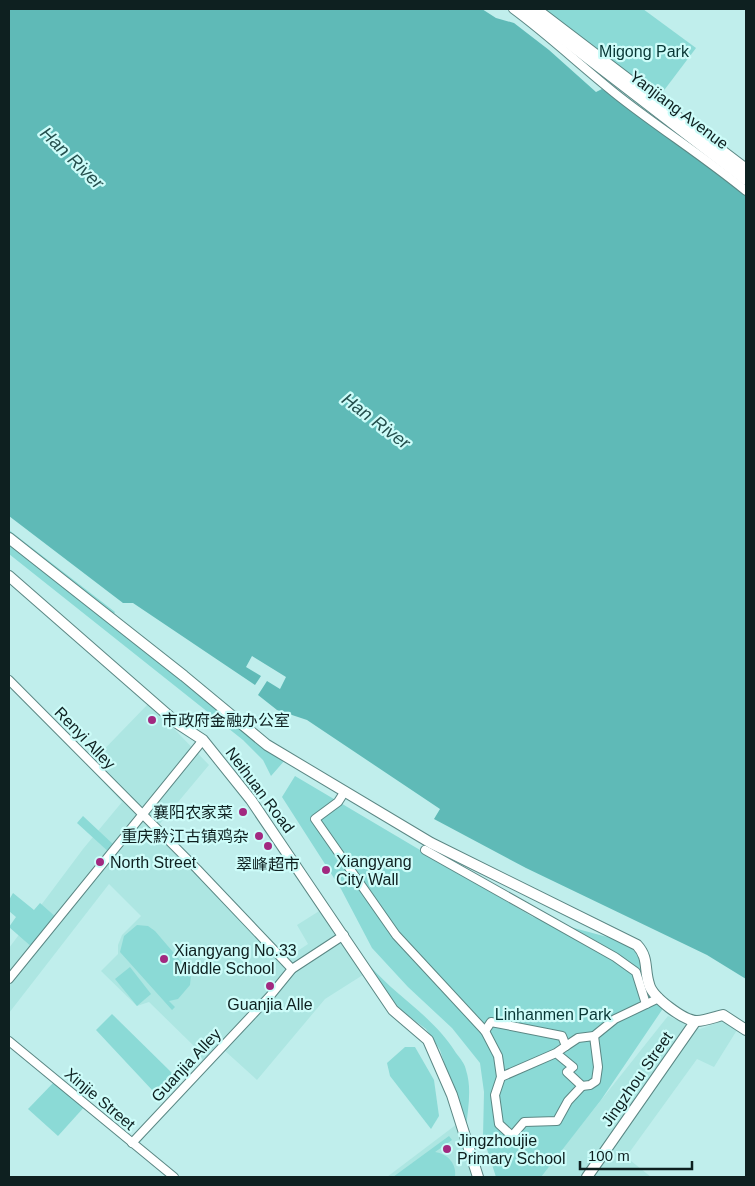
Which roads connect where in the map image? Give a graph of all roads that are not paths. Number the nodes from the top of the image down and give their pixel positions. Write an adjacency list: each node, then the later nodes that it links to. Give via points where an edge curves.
1 (513, 9): 6 (street, via 552,38 623,100 714,164)
2 (524, 9): 5 (street, Yanjiang Avenue)
3 (536, 9): 4 (street, Yanjiang Avenue)
4 (746, 169)
5 (746, 180)
6 (746, 191)
7 (9, 538): 11 (street, via 267,744)
8 (9, 578): 10 (street, Neihuan Road, via 178,723)
9 (9, 680): 12 (street, Renyi Alley)
10 (203, 740): 12 (street); 14 (street, Neihuan Road, via 251,800)
11 (345, 791): 17 (street, via 431,843 637,945 644,952 649,984); 21 (street, via 338,802 315,819 396,935)
12 (142, 815): 15 (street, Renyi Alley); 16 (street)
13 (425, 850): 18 (street, via 615,957 636,972)
14 (344, 936): 15 (street); 30 (street, Neihuan Road, via 393,1010 428,1040 452,1095)
15 (292, 968): 28 (street, Guanjia Alley, via 270,996)
16 (9, 978)
17 (659, 998): 18 (street); 19 (street, via 678,1014)
18 (646, 1004): 22 (street, via 615,1019)
19 (695, 1022): 20 (street, via 723,1015); 31 (street, Jingzhou Street)
20 (746, 1030)
21 (485, 1031): 24 (street, via 491,1022 562,1036); 26 (street, via 498,1056)
22 (594, 1036): 24 (street, via 578,1038); 27 (street, via 598,1067 596,1081)
23 (9, 1041): 28 (street, Xinjie Street)
24 (566, 1046): 25 (street)
25 (556, 1053): 26 (street); 27 (street, via 573,1067 567,1072)
26 (501, 1077): 27 (street, via 495,1095 499,1124 512,1136 524,1122 557,1121 568,1101)
27 (582, 1086)
28 (132, 1143): 29 (street, Xinjie Street)
29 (174, 1177)
30 (478, 1177)
31 (587, 1177)

